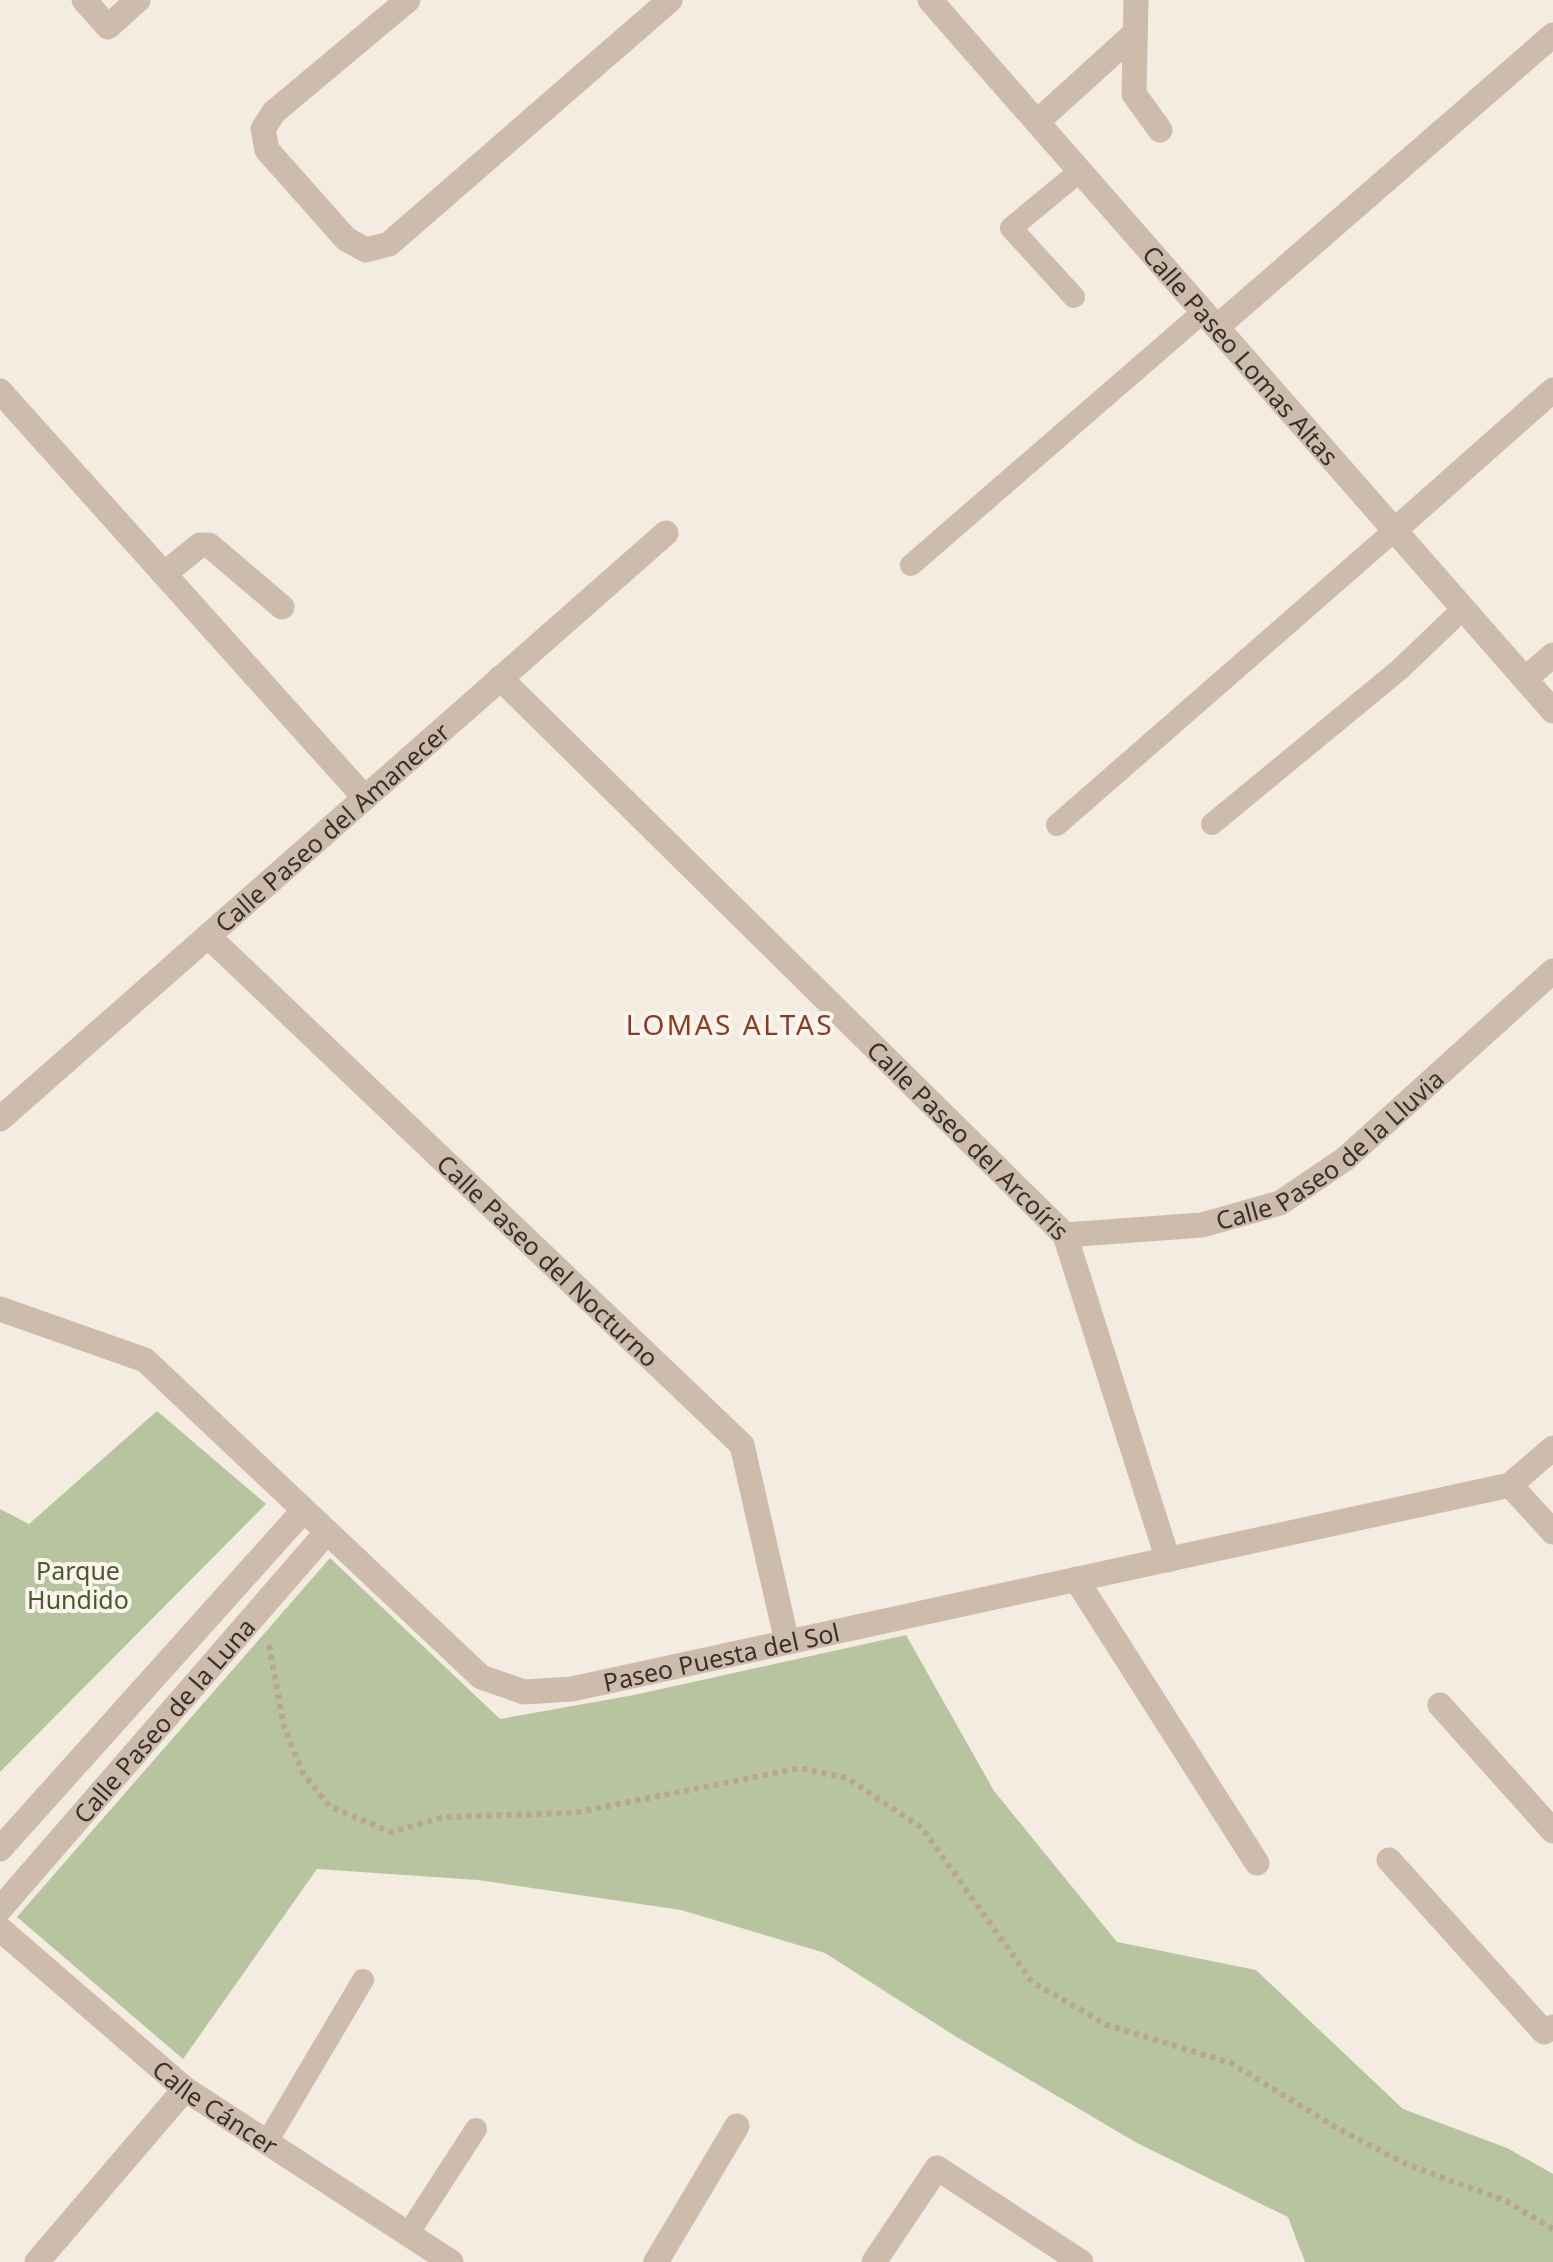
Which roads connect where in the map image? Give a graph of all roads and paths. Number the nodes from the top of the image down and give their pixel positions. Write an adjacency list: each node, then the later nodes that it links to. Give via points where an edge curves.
1 (84, 0): 2 (street, via 108,27)
2 (138, 0)
3 (408, 0): 4 (street, via 274,112 264,130 268,150 346,239 366,250 389,244)
4 (670, 0)
5 (930, 0): 9 (street, Calle Paseo Lomas Altas)
6 (1136, 0): 7 (street)
7 (1134, 34): 9 (street); 10 (street, via 1134,94)
8 (1553, 35): 13 (street)
9 (1037, 122): 11 (street, Calle Paseo Lomas Altas)
10 (1160, 130)
11 (1080, 171): 12 (lane, via 1011,228); 13 (street, Calle Paseo Lomas Altas)
12 (1074, 297)
13 (1210, 319): 16 (street, Calle Paseo Lomas Altas); 18 (lane)
14 (1553, 390): 16 (street)
15 (0, 391): 19 (street)
16 (1395, 530): 21 (street, Calle Paseo Lomas Altas); 28 (lane)
17 (666, 533): 23 (street, Calle Paseo del Amanecer)
18 (911, 565)
19 (164, 574): 20 (street, via 209,545); 26 (street)
20 (282, 608)
21 (1464, 608): 24 (street, Calle Paseo Lomas Altas); 27 (lane)
22 (1553, 655): 24 (street)
23 (500, 678): 26 (street, Calle Paseo del Amanecer); 32 (street, Calle Paseo del Arcoíris)
24 (1525, 679): 25 (street, Calle Paseo Lomas Altas)
25 (1553, 711)
26 (365, 798): 29 (street, Calle Paseo del Amanecer)
27 (1212, 824)
28 (1056, 825)
29 (208, 936): 31 (street, Calle Paseo del Amanecer); 42 (street, Calle Paseo del Nocturno, via 742,1445)
30 (1553, 972): 32 (street, Calle Paseo de la Lluvia, via 1345,1159 1280,1203 1202,1225)
31 (0, 1120)
32 (1065, 1234): 39 (street, Calle Paseo del Arcoíris)
33 (0, 1309): 36 (street, Paseo Puesta del Sol, via 145,1360)
34 (1553, 1448): 35 (street, Paseo Puesta del Sol)
35 (1510, 1485): 38 (street); 39 (street, Paseo Puesta del Sol)
36 (304, 1510): 37 (street, Paseo Puesta del Sol); 45 (street, Calle Paseo de la Luna)
37 (327, 1532): 41 (street, Calle Paseo de la Luna); 42 (street, Paseo Puesta del Sol, via 481,1677 524,1692 572,1689)
38 (1553, 1532)
39 (1168, 1560): 40 (street, Paseo Puesta del Sol)
40 (1076, 1580): 42 (street, Paseo Puesta del Sol); 47 (street)
41 (262, 1606): 48 (street, Calle Paseo de la Luna); 56 (path, via 284,1727 303,1773 329,1806 391,1832 444,1817 573,1814 800,1768 847,1778 922,1828 1032,1982 1107,2025 1230,2063 1389,2155 1506,2201)
42 (787, 1642)
43 (1440, 1705): 44 (street)
44 (1553, 1831)
45 (0, 1849)
46 (1388, 1860): 51 (street, via 1544,2032)
47 (1256, 1863)
48 (0, 1908)
49 (0, 1930): 52 (street, Calle Cáncer)
50 (363, 1980): 55 (lane)
51 (1553, 2027)
52 (186, 2089): 55 (street, Calle Cáncer); 58 (street)
53 (737, 2126): 60 (street)
54 (476, 2129): 57 (lane)
55 (266, 2142): 57 (street, Calle Cáncer)
56 (1553, 2228)
57 (408, 2234): 59 (street, Calle Cáncer)
58 (37, 2262)
59 (451, 2262)
60 (656, 2262)
61 (874, 2262): 62 (street, via 938,2168)
62 (1082, 2262)

